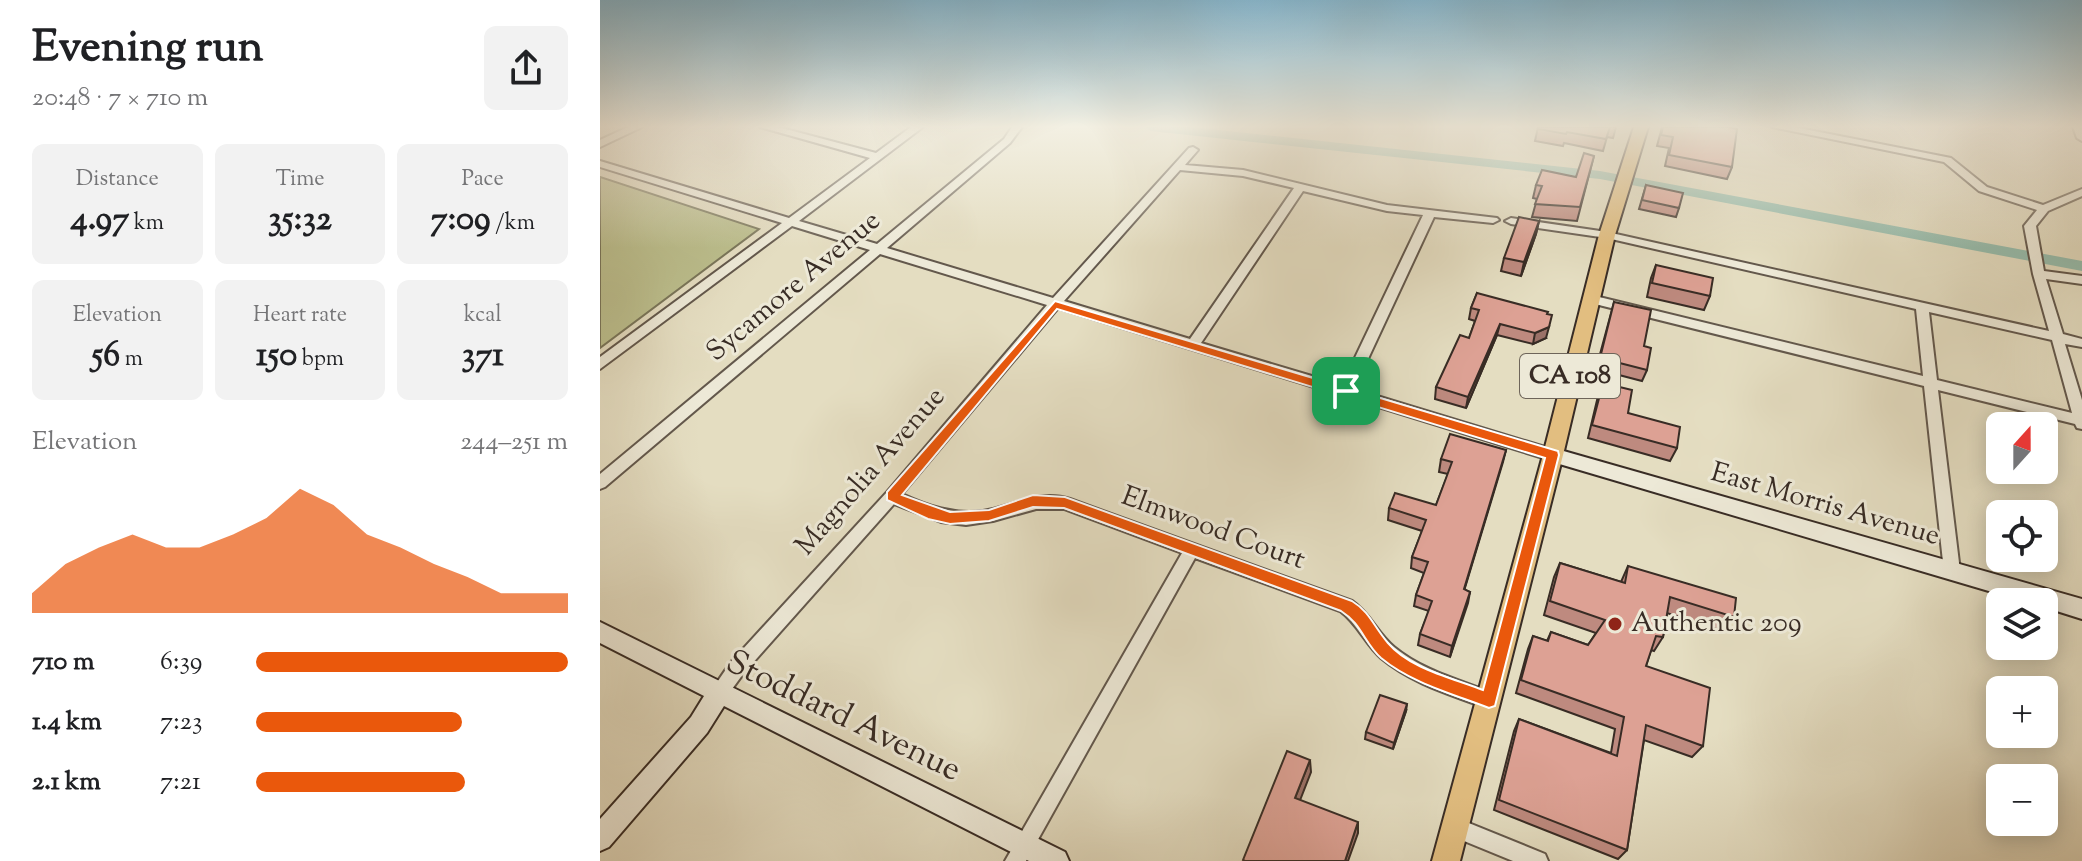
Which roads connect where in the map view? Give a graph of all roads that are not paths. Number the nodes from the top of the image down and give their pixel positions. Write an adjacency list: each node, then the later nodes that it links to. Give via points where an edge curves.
1 (611, 167): 13 (street)
2 (864, 167): 13 (street)
3 (975, 167): 16 (street, Sycamore Avenue)
4 (1178, 167): 20 (street, Magnolia Avenue)
5 (1180, 167): 8 (street, via 1243,173)
6 (1630, 167): 15 (main road, CA 108)
7 (1956, 167): 10 (street, via 1983,189)
8 (1300, 187): 11 (street); 24 (street)
9 (2082, 192): 10 (street)
10 (2044, 209): 17 (street, via 2030,226)
11 (1430, 213): 12 (street); 27 (street)
12 (1493, 220)
13 (789, 221): 16 (street); 25 (street)
14 (1511, 221): 15 (street)
15 (1607, 235): 19 (main road, CA 108); 21 (street)
16 (876, 248): 20 (street); 30 (street, Sycamore Avenue)
17 (2038, 270): 18 (street); 22 (street)
18 (2082, 280)
19 (1591, 299): 26 (street); 29 (main road, CA 108)
20 (1055, 304): 24 (street); 31 (street, Magnolia Avenue)
21 (1922, 307): 22 (street); 26 (street)
22 (2059, 338): 23 (street); 28 (street)
23 (2082, 343)
24 (1193, 345): 27 (street)
25 (600, 364)
26 (1932, 383): 28 (street); 33 (street)
27 (1346, 391): 29 (street)
28 (2081, 422)
29 (1553, 455): 33 (street, East Morris Avenue); 37 (main road, CA 108)
30 (600, 483)
31 (892, 496): 32 (street, Elmwood Court, via 950,518 989,516 1033,501 1065,503); 36 (street, Magnolia Avenue)
32 (1192, 549): 37 (street, Elmwood Court, via 1346,606 1361,615 1383,650 1400,662); 40 (street)
33 (1952, 571): 34 (street, East Morris Avenue)
34 (2082, 609)
35 (600, 632): 36 (street, Stoddard Avenue)
36 (718, 694): 39 (street, Magnolia Avenue, via 699,725); 40 (street, Stoddard Avenue)
37 (1489, 700): 38 (main road, CA 108)
38 (1454, 827): 42 (main road, CA 108); 43 (street)
39 (600, 838)
40 (1019, 853): 41 (street, Stoddard Avenue)
41 (1056, 861)
42 (1446, 861)
43 (1538, 861)

